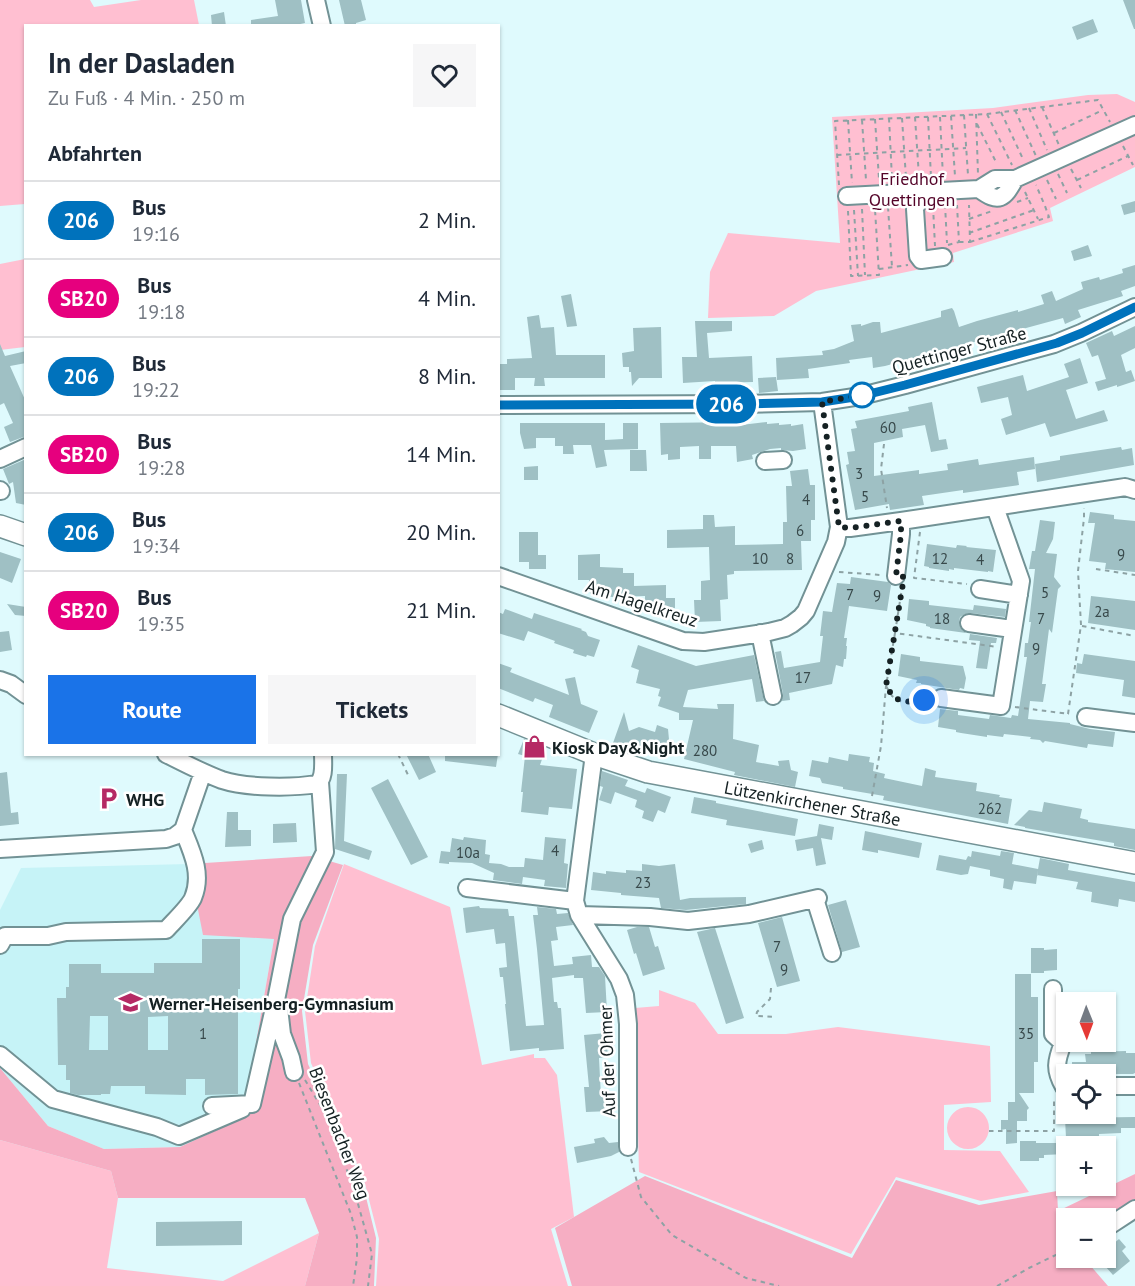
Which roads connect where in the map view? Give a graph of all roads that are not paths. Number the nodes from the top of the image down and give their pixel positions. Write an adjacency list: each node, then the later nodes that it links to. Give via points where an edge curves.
1 (316, 0): 2 (street)
2 (322, 24)
3 (1135, 124): 4 (street, via 1009,178 1005,195 998,198 979,189 888,195 915,209 918,256 923,260)
4 (943, 257)
5 (1135, 307): 6 (street, Quettinger Straße, via 1057,343 905,385)
6 (822, 402): 7 (street, Quettinger Straße); 16 (street, Am Hagelkreuz)
7 (500, 405)
8 (24, 448): 9 (street)
9 (0, 459)
10 (783, 460): 11 (street)
11 (765, 461)
12 (1135, 490): 13 (street, via 1125,487)
13 (995, 507): 14 (street); 21 (street, via 1021,581)
14 (895, 522): 16 (street); 18 (street, via 901,534)
15 (0, 526): 17 (main road)
16 (839, 527): 24 (street, Am Hagelkreuz, via 824,571 801,617 785,628)
17 (24, 534)
18 (896, 576)
19 (500, 577): 24 (street, Am Hagelkreuz, via 683,641 704,642)
20 (980, 589): 21 (street)
21 (1019, 595): 23 (street)
22 (969, 623): 23 (street)
23 (1012, 629): 28 (street, via 1001,706)
24 (760, 633): 27 (street)
25 (0, 680): 26 (street)
26 (24, 694)
27 (773, 696)
28 (941, 698)
29 (500, 715): 32 (main road, Lützenkirchener Straße)
30 (1086, 717): 31 (street)
31 (1135, 723)
32 (594, 754): 39 (main road, Lützenkirchener Straße, via 648,772); 41 (street)
33 (170, 756): 35 (street)
34 (323, 756): 36 (street, Biesenbacher Weg)
35 (203, 772): 36 (street, via 243,784); 37 (street)
36 (320, 782): 45 (street, Biesenbacher Weg, via 325,852 292,919)
37 (183, 830): 38 (street, via 166,839); 42 (street, via 195,858 198,879 193,899 166,930 5,936)
38 (0, 849)
39 (1135, 863)
40 (467, 888): 41 (street)
41 (577, 908): 43 (street, via 688,921 749,914 817,899); 53 (street, Auf der Ohmer, via 625,995)
42 (0, 945)
43 (832, 953)
44 (1053, 989): 47 (street, via 1053,1034 1063,1043)
45 (277, 995): 48 (street, Biesenbacher Weg, via 282,1034); 51 (street, Biesenbacher Weg)
46 (0, 1055): 51 (street, via 53,1100 179,1136)
47 (1058, 1064)
48 (293, 1065)
49 (1116, 1086): 50 (street)
50 (1135, 1086)
51 (252, 1104): 52 (street)
52 (212, 1106)
53 (628, 1147)
54 (1135, 1209): 55 (street)
55 (1116, 1221)

